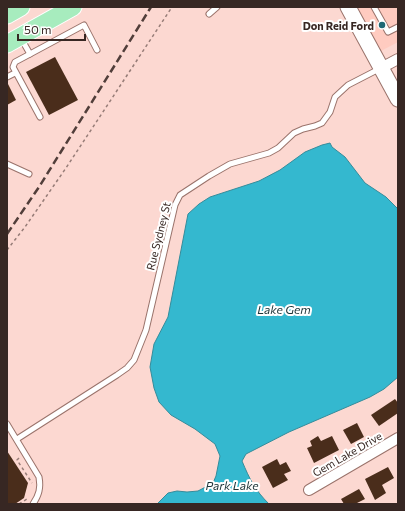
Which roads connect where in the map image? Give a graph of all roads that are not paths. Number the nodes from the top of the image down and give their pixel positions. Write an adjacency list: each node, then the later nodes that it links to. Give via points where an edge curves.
1 (21, 7): 8 (main road)
2 (64, 7): 9 (main road)
3 (73, 7): 9 (main road)
4 (217, 7): 7 (lane)
5 (348, 7): 15 (street)
6 (374, 7): 10 (lane, via 388,32)
7 (209, 14)
8 (7, 15)
9 (46, 22): 11 (main road)
10 (398, 27)
11 (14, 41): 13 (lane)
12 (97, 50): 13 (lane, via 84,25)
13 (30, 54): 16 (lane, via 15,62)
14 (398, 59): 15 (street)
15 (381, 68): 18 (street); 24 (lane, Rue Sydney St, via 348,85 335,97 330,112 322,123 294,133 269,153 230,164 180,195 175,205 146,330 134,360 117,375)
16 (15, 73): 17 (lane); 19 (lane)
17 (7, 77)
18 (398, 99)
19 (40, 117)
20 (7, 164): 21 (lane)
21 (29, 174)
22 (7, 424): 24 (lane)
23 (398, 438): 25 (street, Gem Lake Drive)
24 (17, 439): 26 (lane, via 39,477 40,493)
25 (309, 490)
26 (33, 504)

